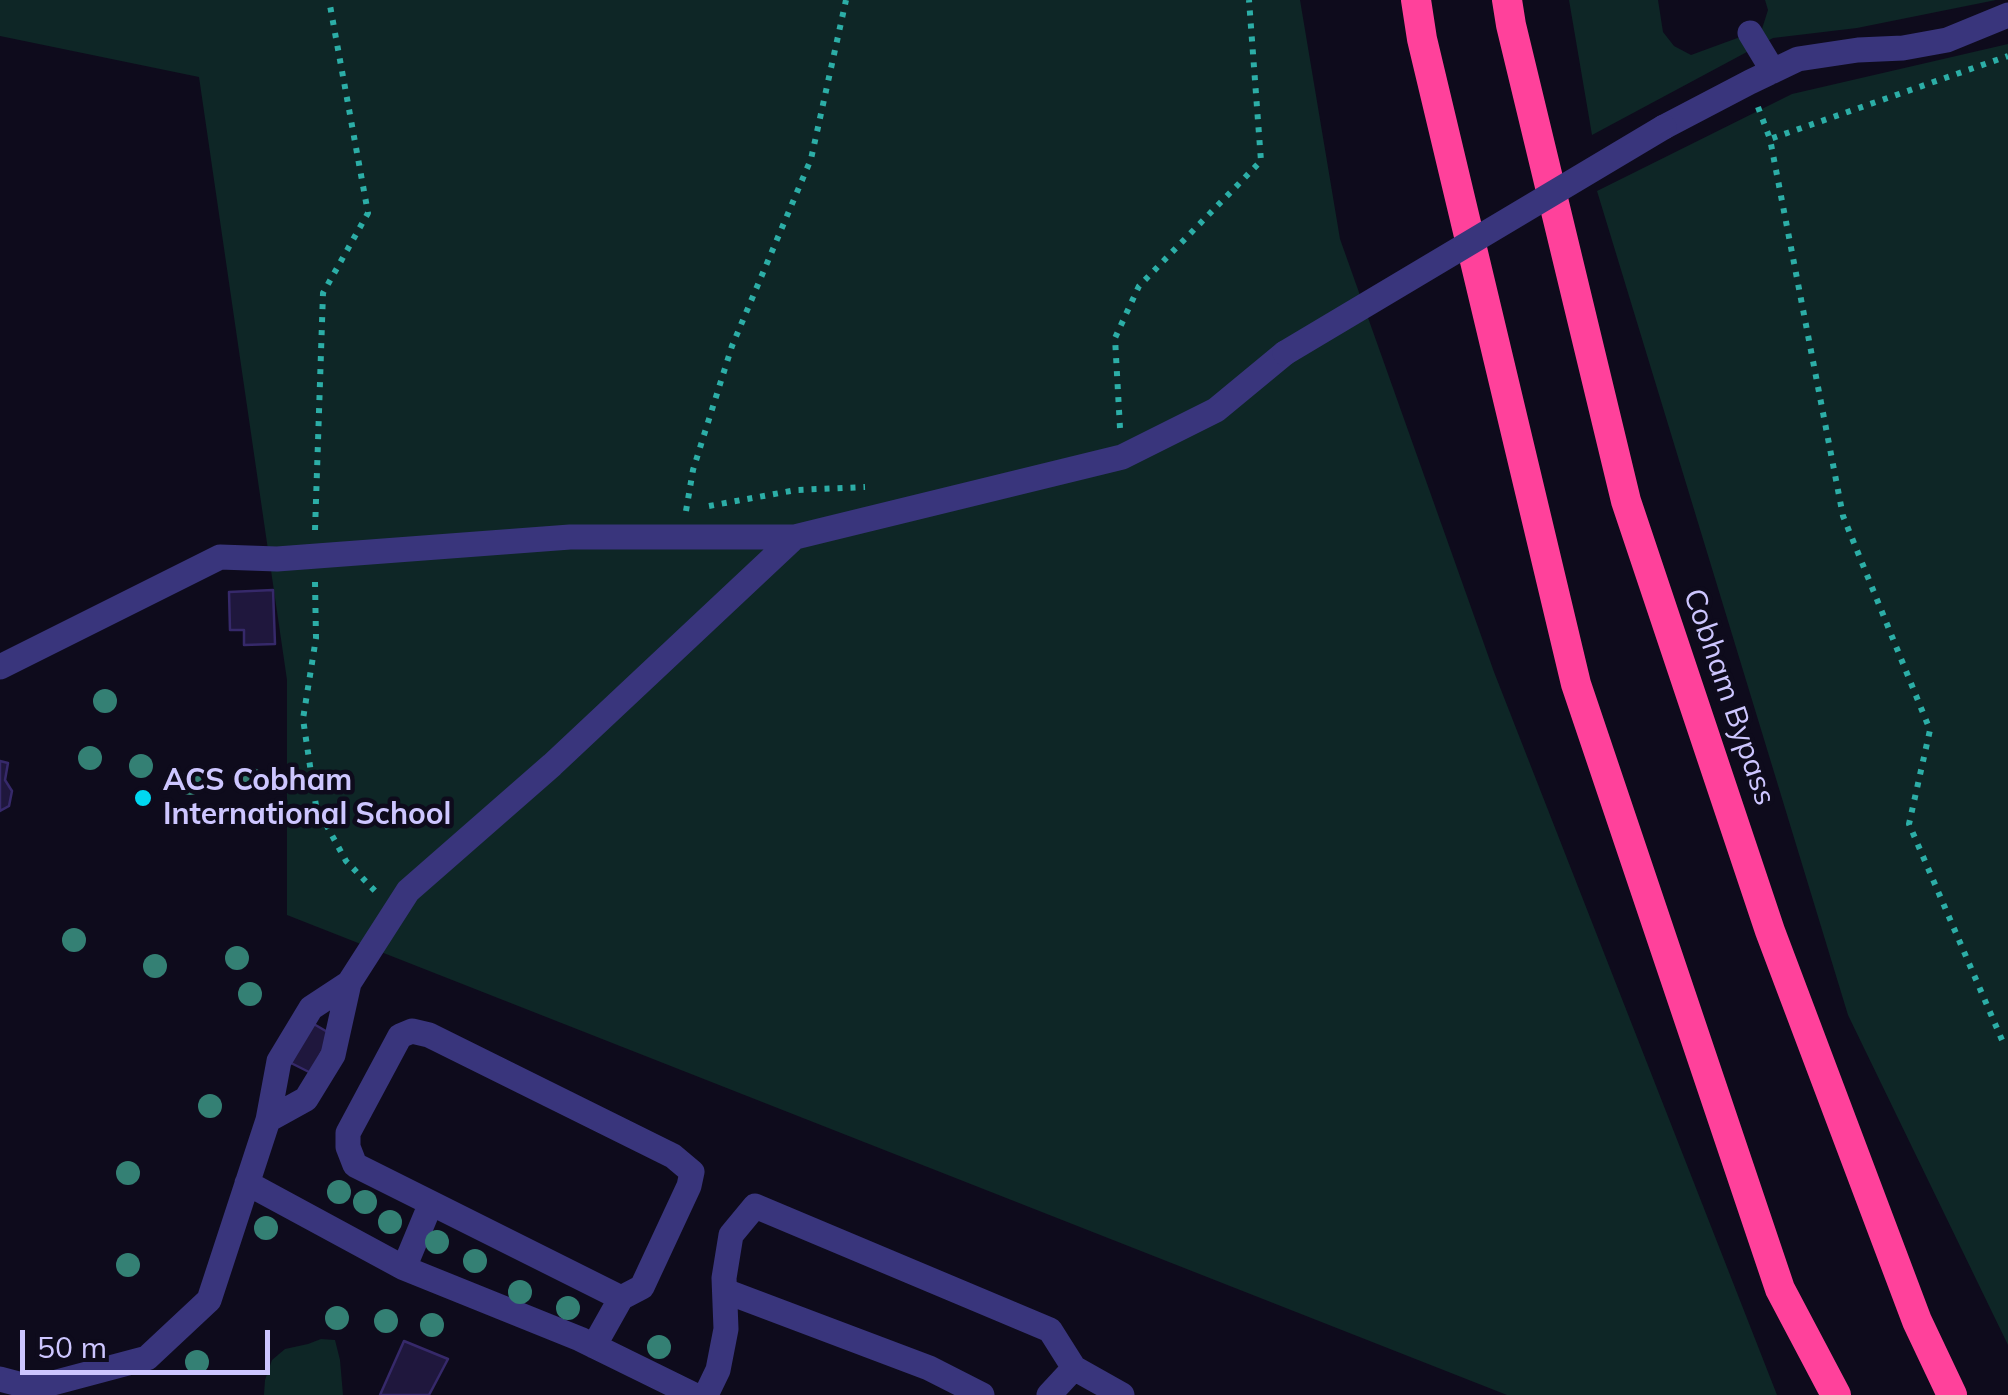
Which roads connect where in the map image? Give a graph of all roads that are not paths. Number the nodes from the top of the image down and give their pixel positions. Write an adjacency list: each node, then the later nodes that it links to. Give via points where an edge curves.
1 (1416, 0): 23 (highway, via 1576,684 1780,1289)
2 (1507, 0): 24 (highway, Cobham Bypass, via 1626,500 1770,930 1917,1321)
3 (2008, 16): 5 (lane, via 1947,40 1798,60)
4 (1750, 34): 5 (lane)
5 (1773, 71): 6 (lane, bridge, via 1664,127 1285,353 1216,410 1122,457)
6 (795, 536): 7 (lane, via 570,537 277,559 220,557); 8 (lane, via 408,891)
7 (0, 667)
8 (349, 983): 9 (lane, via 312,1008 279,1060); 9 (lane, via 333,1055 306,1099)
9 (268, 1120): 10 (lane)
10 (247, 1182): 12 (lane); 17 (lane, via 210,1300 147,1358 34,1388)
11 (431, 1203): 12 (lane); 14 (lane); 14 (lane, via 355,1165 348,1147 348,1134 400,1036 412,1031 673,1156 692,1172 642,1287)
12 (404, 1268): 15 (lane)
13 (724, 1291): 16 (lane, via 731,1234 755,1206 1050,1330); 19 (lane, via 726,1329); 20 (lane, via 929,1368)
14 (621, 1298): 15 (lane)
15 (594, 1346): 18 (lane)
16 (1074, 1368): 21 (lane); 22 (lane)
17 (0, 1379)
18 (694, 1395)
19 (706, 1395)
20 (982, 1395)
21 (1049, 1395)
22 (1122, 1395)
23 (1836, 1395)
24 (1952, 1395)

